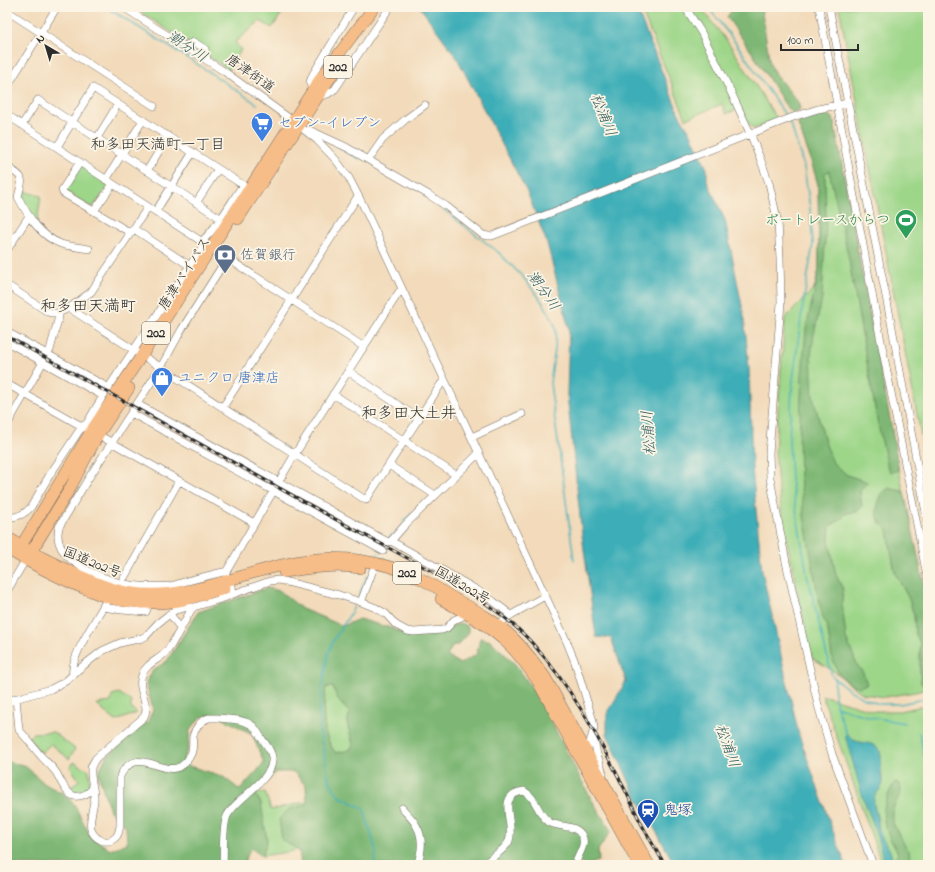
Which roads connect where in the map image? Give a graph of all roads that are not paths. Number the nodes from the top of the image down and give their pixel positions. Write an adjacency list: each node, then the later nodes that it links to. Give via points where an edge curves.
1 (57, 7): 10 (street)
2 (123, 7): 21 (street, 唐津街道, via 225,72)
3 (354, 7): 12 (street, via 313,74 310,82)
4 (375, 7): 12 (highway, 唐津バイパス / 202, via 320,79)
5 (390, 7): 12 (street, via 335,89 328,94)
6 (685, 7): 23 (street, via 701,32 729,88)
7 (818, 7): 16 (street)
8 (829, 7): 13 (street)
9 (7, 11): 10 (street)
10 (40, 33): 11 (street); 17 (street)
11 (7, 87)
12 (315, 94): 21 (highway, 唐津バイパス / 202)
13 (848, 102): 16 (street); 86 (street)
14 (118, 104): 19 (street); 20 (street, via 93,88); 25 (street)
15 (425, 105): 29 (street, via 383,139)
16 (837, 105): 23 (street, via 793,117); 88 (street)
17 (154, 106)
18 (7, 115): 22 (street)
19 (143, 120): 24 (street); 28 (street)
20 (72, 123): 22 (street, via 38,100); 25 (street); 26 (street)
21 (296, 123): 29 (street); 37 (street, via 336,160); 45 (highway, 唐津バイパス / 202)
22 (22, 125): 26 (street)
23 (748, 134): 29 (street, via 492,236 483,235 446,206); 129 (street, via 769,183 778,224 781,303 769,453 770,478 818,705 832,754)
24 (168, 136): 27 (street); 33 (street)
25 (96, 138): 28 (street)
26 (57, 147): 30 (street)
27 (193, 152): 32 (street); 36 (street)
28 (122, 155): 33 (street); 34 (street)
29 (369, 159)
30 (80, 162): 34 (street); 40 (street, via 62,190 63,194)
31 (7, 167): 42 (street, via 20,175 22,180 18,197)
32 (218, 169): 38 (street); 43 (street, via 242,185)
33 (147, 171): 36 (street)
34 (106, 180): 35 (street)
35 (113, 184): 39 (street); 40 (street)
36 (171, 187): 38 (street); 41 (street)
37 (358, 196): 51 (street); 52 (street)
38 (196, 203): 43 (street)
39 (148, 207): 41 (street); 44 (street)
40 (94, 211): 44 (street)
41 (156, 212): 45 (street)
42 (29, 216): 46 (street, via 43,233 57,242); 47 (street)
43 (220, 218): 45 (street, via 204,239)
44 (132, 231): 49 (street); 53 (street, via 91,292)
45 (211, 247): 48 (street); 49 (street); 59 (highway, 唐津バイパス / 202)
46 (89, 249)
47 (7, 250)
48 (227, 258): 52 (street); 61 (street, via 182,328)
49 (190, 266): 59 (street)
50 (7, 285): 54 (street, via 48,312)
51 (402, 289): 57 (street); 63 (street)
52 (292, 300): 57 (street); 70 (street)
53 (69, 308): 54 (street); 59 (street)
54 (58, 313): 58 (street)
55 (7, 332): 58 (street)
56 (7, 342): 60 (street)
57 (364, 347): 62 (street)
58 (47, 354): 65 (street)
59 (141, 355): 61 (street); 65 (street); 75 (highway, 唐津バイパス / 202)
60 (43, 362): 66 (street); 68 (street)
61 (161, 367): 69 (street); 70 (street)
62 (348, 372): 67 (street); 73 (street)
63 (445, 381): 73 (street); 76 (street)
64 (7, 384): 66 (street)
65 (109, 388): 68 (street)
66 (25, 394): 74 (street); 75 (street)
67 (333, 394): 77 (street); 80 (street)
68 (103, 396): 75 (street, via 87,422)
69 (137, 404): 71 (street); 84 (street)
70 (223, 407): 80 (street)
71 (131, 413): 78 (street); 85 (street)
72 (522, 414): 76 (street)
73 (419, 419): 77 (street)
74 (7, 426)
75 (91, 431): 78 (street); 89 (street, via 49,476 31,507 19,516); 94 (highway, 唐津バイパス / 202); 97 (highway, 唐津バイパス / 202, via 69,490)
76 (472, 437): 79 (street)
77 (404, 440): 81 (street); 82 (street)
78 (112, 443): 83 (street); 98 (street, via 57,532)
79 (479, 452): 82 (street); 105 (street)
80 (295, 454): 81 (street, via 364,500); 84 (street)
81 (389, 465): 87 (street)
82 (456, 475): 87 (street)
83 (180, 481): 90 (street); 101 (street)
84 (278, 482): 85 (street); 93 (street, via 388,542)
85 (273, 491): 90 (street); 96 (street)
86 (925, 492): 88 (street); 91 (street)
87 (435, 495): 93 (street)
88 (911, 495): 102 (street)
89 (7, 517)
90 (254, 523): 103 (street)
91 (928, 524)
92 (7, 537): 94 (highway)
93 (391, 541): 111 (street, via 477,590)
94 (21, 546): 97 (highway)
95 (7, 549): 97 (highway)
96 (383, 551)
97 (28, 556): 98 (highway, 国道202号 / 202); 104 (street); 106 (highway, 国道202号 / 202, via 80,587)
98 (66, 563): 106 (highway, 国道202号 / 202)
99 (373, 570): 100 (highway, 国道202号 / 202, via 331,566 304,568); 107 (street); 109 (highway, 国道202号 / 202, via 418,586)
100 (280, 576): 103 (highway, 国道202号 / 202); 107 (street)
101 (124, 578)
102 (928, 581)
103 (229, 583): 106 (highway, 国道202号 / 202, via 210,580 191,590 166,594 134,593); 106 (highway, 国道202号 / 202, via 198,596 173,602 149,603); 108 (street, via 224,598); 112 (highway, 国道202号 / 202, via 257,572 301,561 345,559 373,563 421,579 470,607)
104 (7, 591)
105 (545, 596): 111 (street); 117 (street, via 575,662 594,729)
106 (112, 597): 114 (street, via 78,651)
107 (361, 602): 109 (street, via 386,614 396,625 414,632 442,630)
108 (194, 607): 110 (street, via 175,610); 113 (street)
109 (466, 613): 112 (highway, 国道202号 / 202)
110 (170, 614): 113 (street); 114 (street, via 146,636 102,651)
111 (511, 615): 112 (street)
112 (494, 627): 118 (highway, 国道202号 / 202, via 512,637 528,653 545,677); 119 (highway, 国道202号 / 202, via 537,680)
113 (180, 629): 120 (street, via 168,650 146,667 142,674 140,688 146,707 144,717 102,752 92,764)
114 (72, 675): 115 (street, via 51,690)
115 (16, 698): 116 (street); 120 (street, via 19,730 56,772 70,794 83,795)
116 (7, 701)
117 (592, 734): 118 (street); 121 (street)
118 (587, 752): 119 (street); 121 (highway, 国道202号 / 202)
119 (589, 775): 127 (highway, 国道202号 / 202)
120 (93, 788): 123 (street, via 95,799 91,828 102,841 111,840 118,834 120,826 120,776 123,770 134,762 141,761 167,769 182,765 192,751 195,729 209,718 249,723 268,748 272,764 269,772 227,816)
121 (608, 789): 128 (highway, 国道202号 / 202)
122 (402, 808): 124 (street, via 416,825 421,836 422,844)
123 (223, 865)
124 (417, 865)
125 (484, 865): 126 (street, via 506,846 511,833 507,805 512,795 524,791 534,799 541,813 550,822 579,831 584,842)
126 (575, 865)
127 (639, 865)
128 (649, 865)
129 (873, 865)

